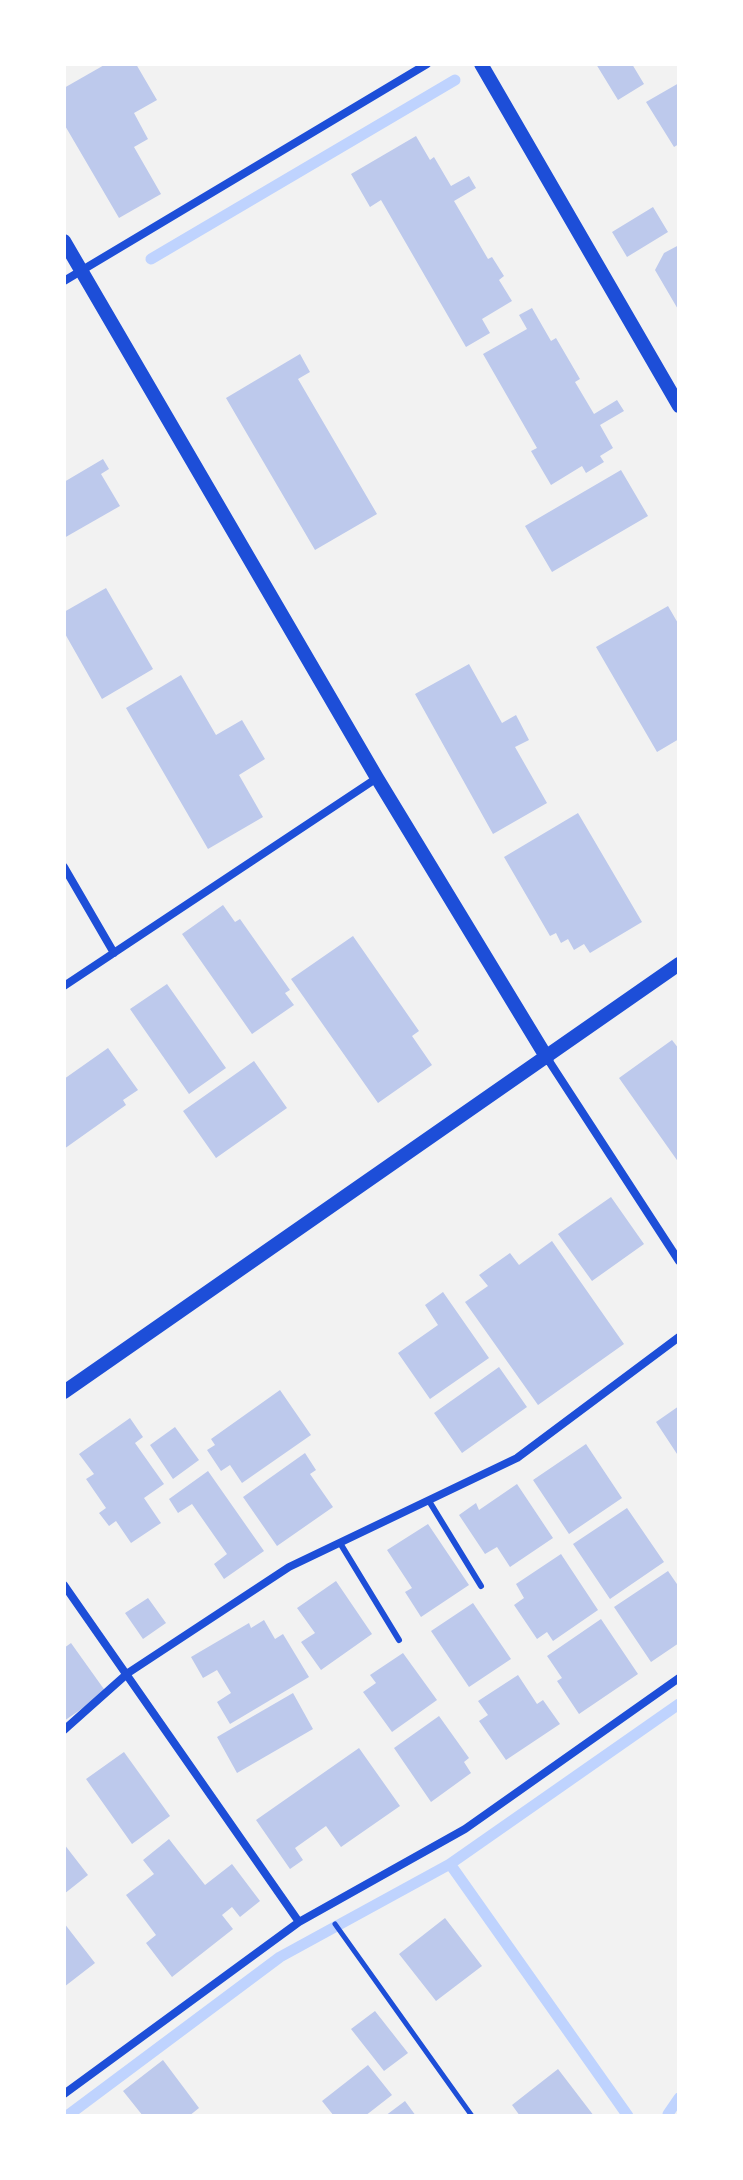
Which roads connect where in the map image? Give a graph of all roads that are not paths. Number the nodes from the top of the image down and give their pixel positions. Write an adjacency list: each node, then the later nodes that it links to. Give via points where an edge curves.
1 (427, 64): 4 (street)
2 (481, 64): 6 (street)
3 (64, 241): 4 (street)
4 (82, 271): 5 (street); 7 (street)
5 (64, 281)
6 (679, 406)
7 (377, 778): 9 (street); 12 (street)
8 (64, 867): 9 (street)
9 (114, 953): 11 (street)
10 (679, 964): 12 (street)
11 (64, 986)
12 (547, 1058): 13 (street); 15 (street)
13 (679, 1261)
14 (679, 1337): 16 (street, via 517,1458)
15 (64, 1392)
16 (429, 1501): 17 (street); 19 (lane)
17 (340, 1543): 20 (lane); 21 (street, via 289,1567)
18 (64, 1585): 21 (street)
19 (481, 1586)
20 (399, 1640)
21 (128, 1673): 23 (street); 24 (street)
22 (679, 1678): 24 (street, via 465,1829)
23 (64, 1730)
24 (299, 1922): 25 (street)
25 (64, 2094)

